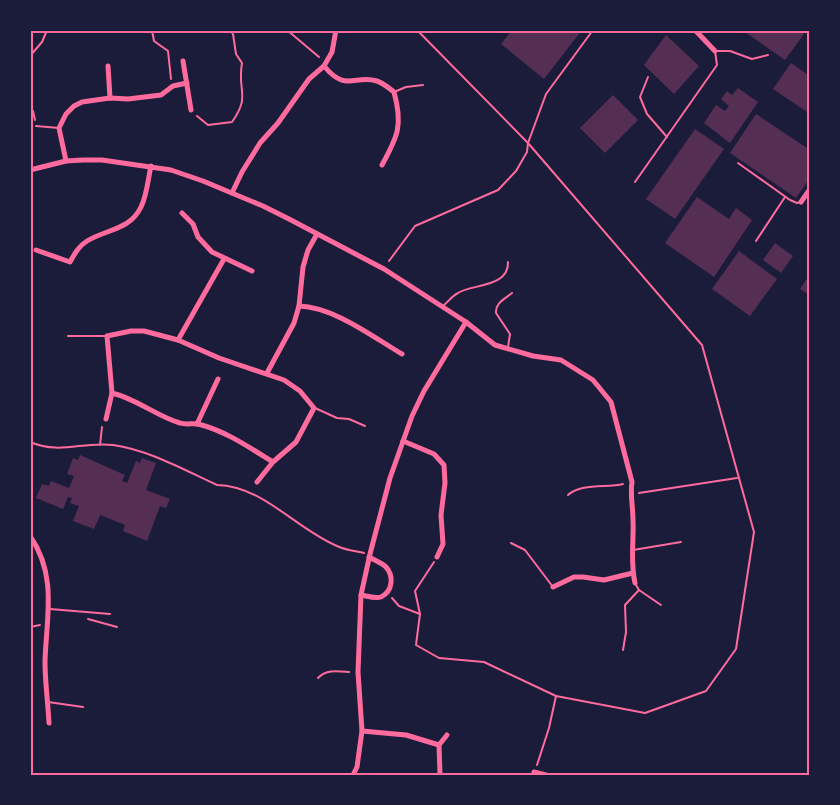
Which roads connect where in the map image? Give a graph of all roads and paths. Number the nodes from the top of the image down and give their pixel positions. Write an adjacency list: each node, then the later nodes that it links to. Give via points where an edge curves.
1 (47, 30): 13 (path)
2 (152, 30): 20 (path, via 154,41 168,51)
3 (230, 30): 10 (path)
4 (236, 30): 10 (path)
5 (287, 30): 15 (path)
6 (336, 30): 15 (street, via 332,52)
7 (417, 30): 28 (path)
8 (593, 30): 28 (path, via 546,93)
9 (695, 30): 11 (street)
10 (233, 34): 24 (path, via 236,54 242,63 241,109 232,122 208,125)
11 (715, 51): 12 (lane, via 730,51 752,59); 27 (lane, via 717,65)
12 (768, 55)
13 (30, 56)
14 (183, 61): 18 (street)
15 (324, 65): 21 (street, via 341,80 376,81); 36 (street, via 260,143)
16 (108, 66): 22 (street)
17 (648, 76): 27 (lane, via 640,97 647,114)
18 (187, 83): 20 (street); 24 (street)
19 (423, 85): 21 (lane)
20 (171, 87): 22 (street, via 161,95)
21 (394, 92): 31 (street, via 397,137)
22 (110, 98): 26 (street, via 74,106)
23 (30, 110): 25 (path)
24 (190, 110)
25 (36, 126): 26 (lane)
26 (59, 128): 29 (street)
27 (667, 137): 34 (lane)
28 (528, 142): 45 (path, via 525,159 498,190 415,226); 67 (path, via 702,345)
29 (66, 161): 32 (street, via 102,160); 33 (street)
30 (738, 163): 37 (lane)
31 (382, 165)
32 (151, 166): 36 (street, via 203,180); 42 (street, via 141,207 122,228 88,240 70,262)
33 (30, 170)
34 (635, 182)
35 (810, 189): 38 (street)
36 (232, 193): 40 (street)
37 (785, 197): 38 (lane); 41 (lane)
38 (801, 202)
39 (182, 213): 43 (street, via 193,224 198,237)
40 (317, 234): 45 (street); 48 (street, via 303,267)
41 (756, 241)
42 (36, 250)
43 (224, 259): 46 (street); 53 (street)
44 (508, 262): 49 (lane, via 506,272 490,284 458,292)
45 (384, 269): 49 (street)
46 (252, 271)
47 (512, 293): 54 (lane, via 496,309 510,334)
48 (299, 306): 55 (street, via 337,316); 56 (street)
49 (441, 307): 50 (street)
50 (466, 322): 54 (street, via 495,345); 63 (street, via 424,391)
51 (68, 336): 52 (lane)
52 (107, 336): 53 (street, via 144,331); 58 (street)
53 (178, 340): 56 (street)
54 (507, 349): 69 (street, via 561,360 592,380 612,402)
55 (402, 354)
56 (267, 373): 59 (street, via 300,391)
57 (218, 379): 61 (street)
58 (112, 393): 60 (street); 61 (street, via 133,399 182,424)
59 (314, 408): 62 (lane); 66 (street, via 296,442)
60 (106, 419): 65 (path)
61 (197, 424): 66 (street, via 233,438)
62 (365, 426)
63 (403, 441): 76 (street); 77 (street, via 435,454 444,465 443,544)
64 (30, 442): 65 (path, via 51,449)
65 (100, 445): 76 (path, via 136,450 217,485 259,497 335,546)
66 (273, 462): 68 (street)
67 (738, 478): 71 (path); 95 (path, via 754,532 736,650 706,691 645,713)
68 (257, 482)
69 (632, 482): 70 (path, via 572,491); 71 (street)
70 (568, 495)
71 (630, 495): 75 (street)
72 (30, 536): 85 (street, via 43,565)
73 (681, 542): 75 (lane)
74 (511, 543): 80 (lane, via 525,550)
75 (632, 550): 78 (street)
76 (369, 556): 82 (street, via 390,573 392,580); 83 (street)
77 (437, 558): 87 (path, via 415,591)
78 (633, 573): 79 (street); 80 (street, via 604,580 574,578)
79 (635, 583): 81 (lane)
80 (553, 587)
81 (639, 590): 84 (lane); 92 (lane, via 625,605)
82 (387, 591): 83 (street, via 376,598); 87 (path, via 399,606)
83 (361, 595): 93 (street)
84 (662, 605)
85 (50, 609): 86 (lane); 89 (street)
86 (110, 614)
87 (420, 614): 95 (path, via 416,645 439,658 484,662)
88 (84, 618): 91 (path)
89 (49, 619): 90 (path); 96 (street, via 45,665)
90 (30, 627)
91 (117, 627)
92 (623, 650)
93 (358, 672): 94 (path, via 331,671); 99 (street)
94 (318, 678)
95 (556, 696): 102 (path)
96 (48, 702): 97 (lane); 98 (street)
97 (83, 707)
98 (49, 723)
99 (362, 731): 101 (street, via 406,735); 103 (street)
100 (447, 735): 101 (street)
101 (439, 745): 104 (street)
102 (534, 772): 105 (street)
103 (354, 775)
104 (440, 775)
105 (546, 775)

